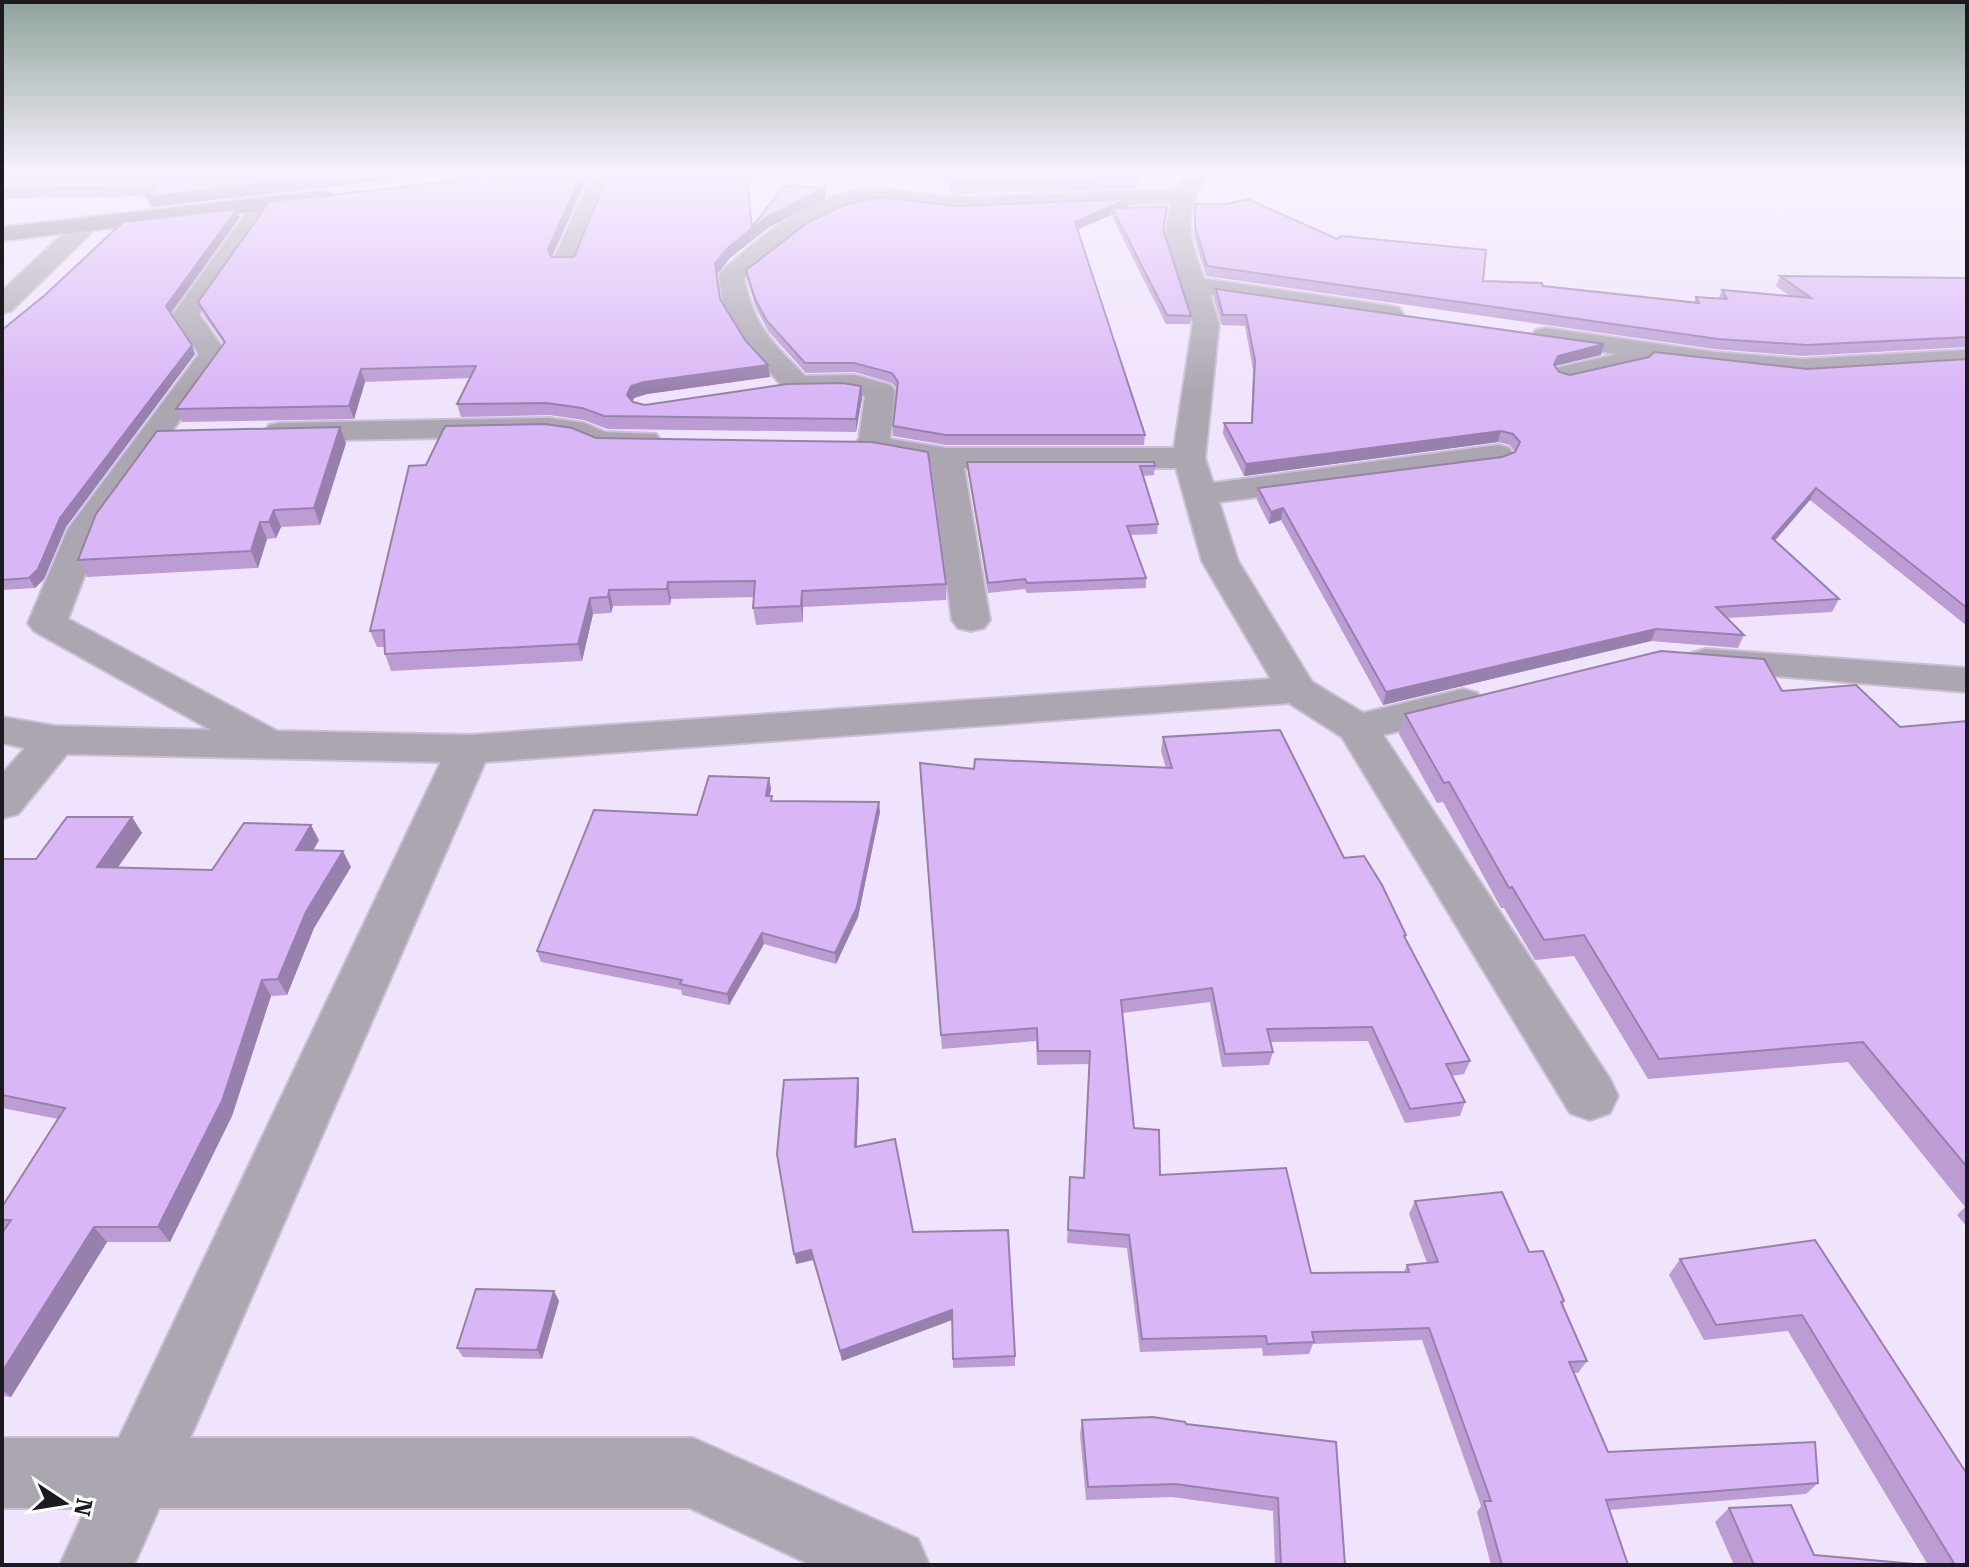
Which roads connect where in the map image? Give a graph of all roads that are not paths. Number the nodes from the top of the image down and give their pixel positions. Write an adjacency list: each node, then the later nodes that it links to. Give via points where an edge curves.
1 (65, 245): 8 (street)
2 (235, 245): 30 (street, via 186,314 213,354 170,434 85,529 47,623)
3 (572, 245): 6 (street)
4 (765, 245): 14 (street, via 731,276 737,309 759,344)
5 (1180, 245): 7 (street)
6 (565, 261)
7 (1191, 285): 9 (street); 20 (street, via 1206,323)
8 (2, 305)
9 (1411, 317)
10 (1521, 333): 11 (street)
11 (1661, 353): 12 (street, via 1802,368); 13 (street)
12 (1967, 358)
13 (1567, 374)
14 (797, 385): 15 (street); 19 (street, via 854,384 880,391 879,414 858,445)
15 (767, 389)
16 (249, 433): 17 (street, via 549,427 584,432 599,441)
17 (675, 442)
18 (1498, 455): 21 (street)
19 (946, 458): 20 (street); 22 (street)
20 (1189, 458): 21 (street)
21 (1201, 495): 25 (street, via 1220,561)
22 (971, 620)
23 (1668, 658): 24 (street)
24 (1967, 680)
25 (1297, 690): 27 (street); 31 (street)
26 (1504, 692): 27 (street)
27 (1357, 728): 33 (street)
28 (2, 730): 29 (street)
29 (55, 740): 30 (street); 32 (street)
30 (270, 744): 31 (street)
31 (469, 749): 35 (street)
32 (2, 803)
33 (1590, 1096)
34 (2, 1473): 35 (street)
35 (139, 1473): 36 (street); 37 (street, via 693,1473)
36 (97, 1565)
37 (892, 1565)

